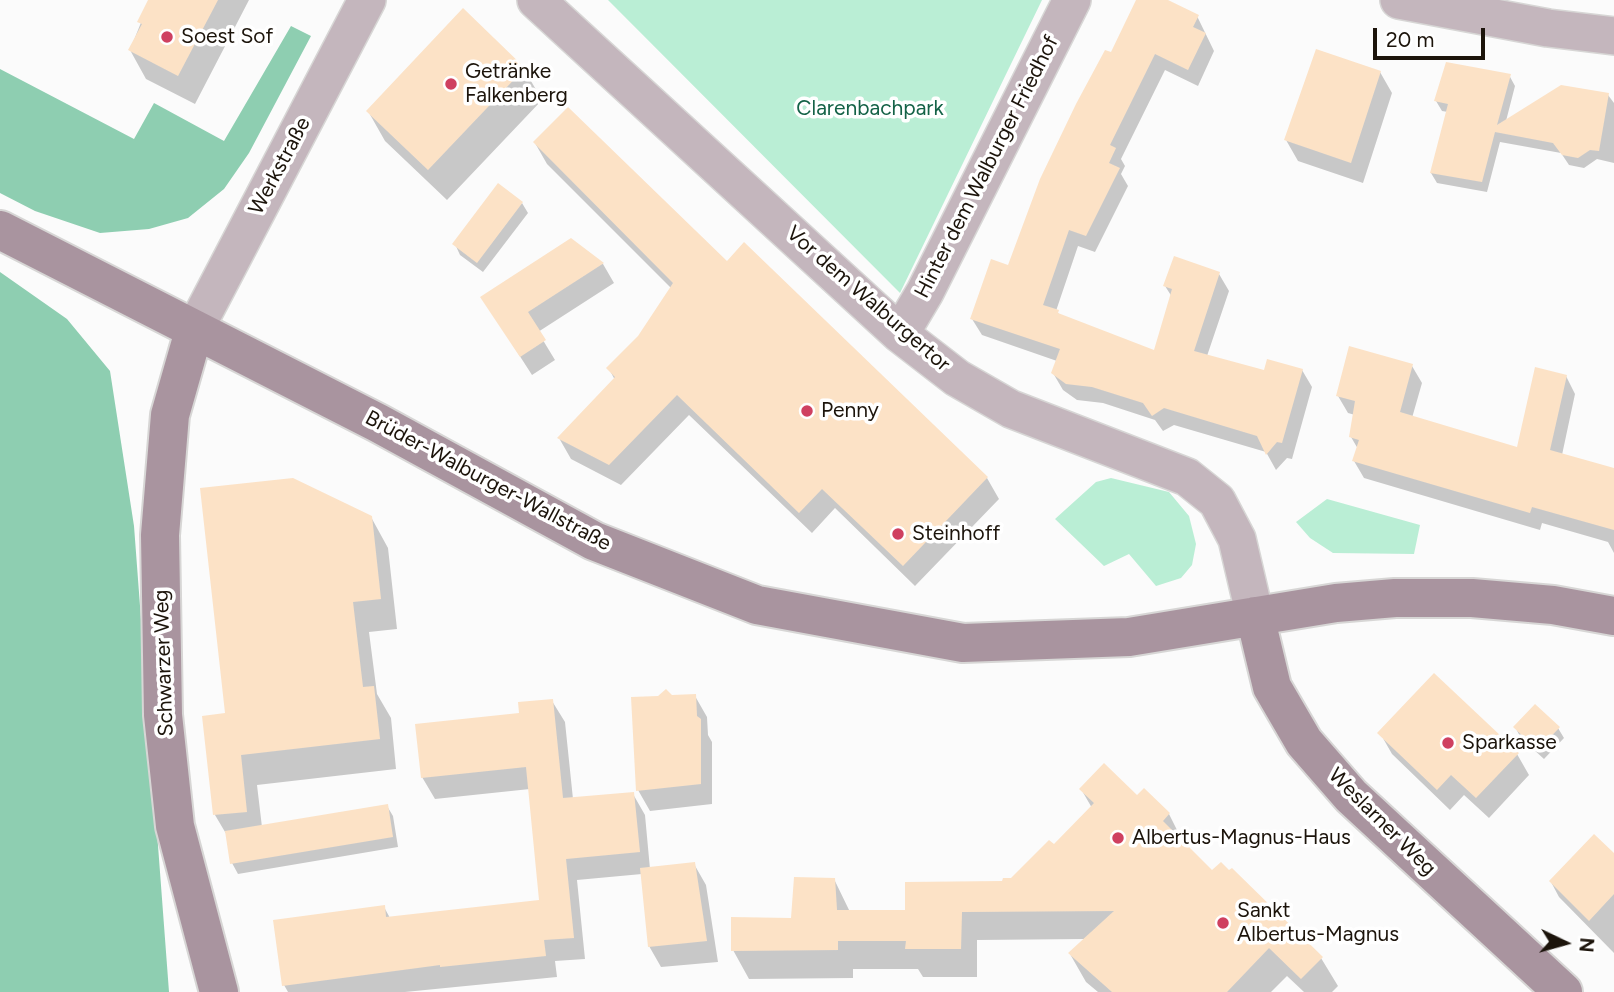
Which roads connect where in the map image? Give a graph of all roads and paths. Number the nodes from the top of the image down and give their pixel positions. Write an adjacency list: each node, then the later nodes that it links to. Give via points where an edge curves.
1 (367, 0): 7 (street, Werkstraße)
2 (536, 0): 8 (street, Vor dem Walburgertor)
3 (1072, 0): 8 (street, Hinter dem Walburger Friedhof)
4 (1399, 0): 5 (street)
5 (1614, 36)
6 (0, 230): 7 (street, Brüder-Walburger-Wallstraße)
7 (194, 331): 9 (street, Brüder-Walburger-Wallstraße, via 378,423 594,541 757,605 963,642 1129,637); 11 (street, Schwarzer Weg, via 170,415 162,521 163,715 175,826)
8 (900, 334): 9 (street, Vor dem Walburgertor, via 957,377 1011,409 1187,477 1217,501 1237,539)
9 (1255, 616): 10 (street, Brüder-Walburger-Wallstraße, via 1395,598 1472,598); 12 (street, Weslarner Weg, via 1272,687 1304,742 1351,796)
10 (1614, 616)
11 (219, 992)
12 (1563, 992)

